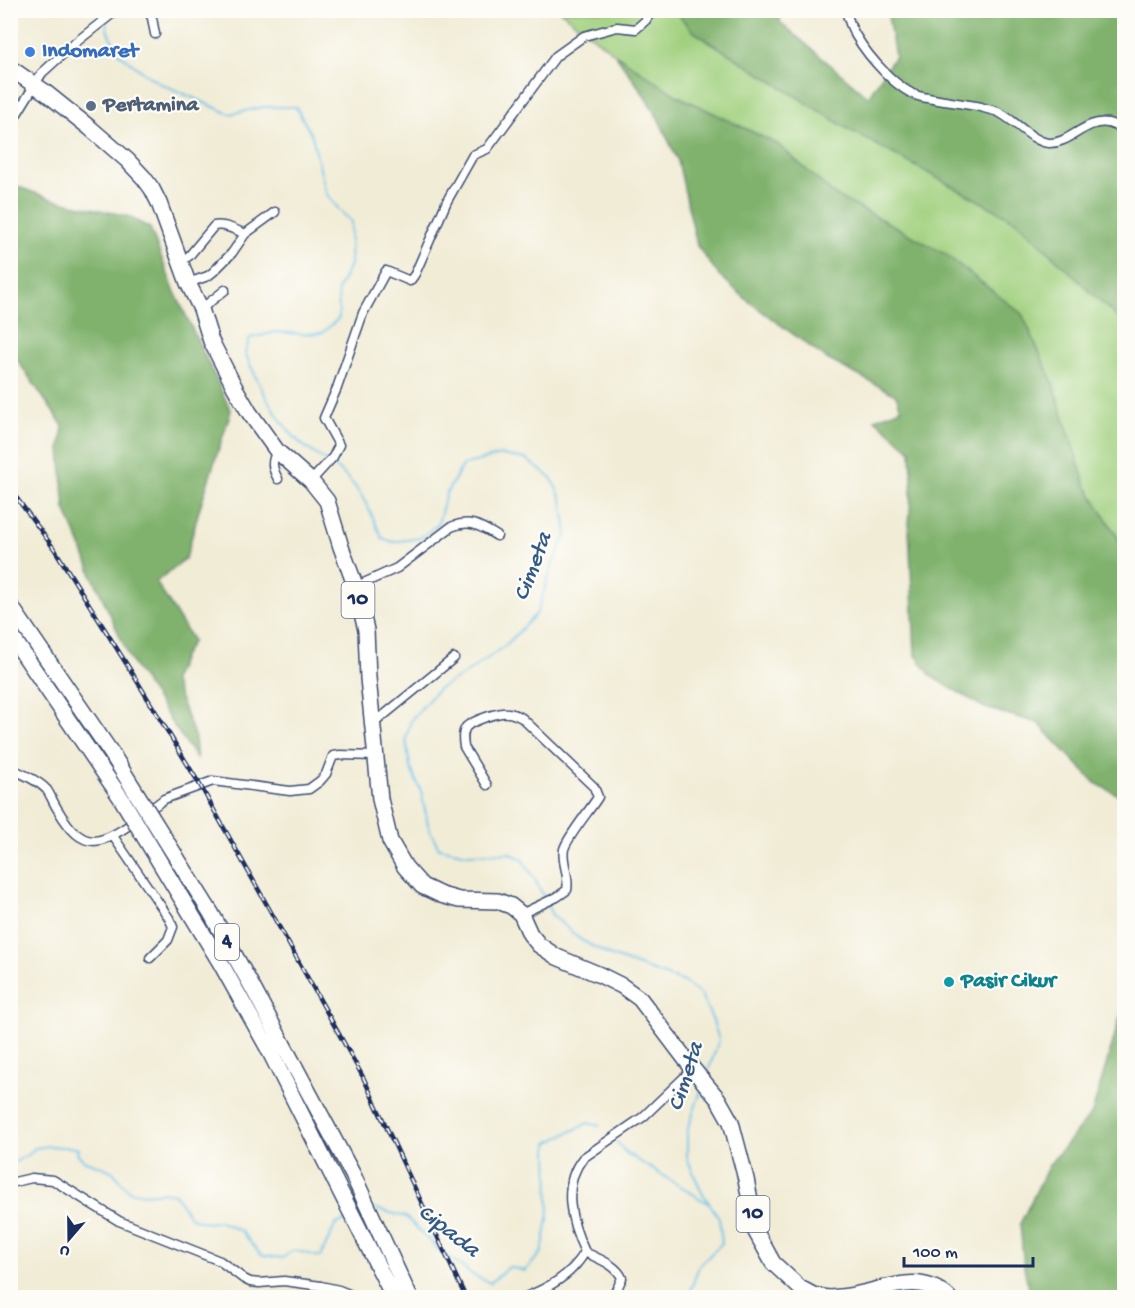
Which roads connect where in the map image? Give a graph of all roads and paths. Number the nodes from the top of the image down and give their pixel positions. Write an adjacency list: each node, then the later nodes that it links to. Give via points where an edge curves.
1 (148, 10): 5 (street)
2 (652, 10): 18 (street, via 636,29 617,27 584,36 556,56 487,149 473,155 447,201 415,274 410,280 386,271 363,313 324,418 339,445)
3 (846, 10): 9 (street, via 865,51 898,85 919,96 997,111 1040,141 1050,143 1062,141 1095,123 1109,123)
4 (114, 13): 7 (street, via 54,61)
5 (155, 34)
6 (10, 68): 7 (highway, 10)
7 (35, 85): 8 (street); 12 (highway, 10, via 144,178 159,202)
8 (10, 125)
9 (1125, 130)
10 (275, 212): 11 (street)
11 (245, 234): 12 (street, via 214,226); 13 (street, via 213,272)
12 (180, 262): 13 (highway, 10)
13 (188, 283): 15 (highway, 10)
14 (225, 290): 15 (street)
15 (201, 309): 16 (highway, 10, via 211,341 235,388)
16 (277, 451): 17 (street, via 272,465); 18 (highway, 10)
17 (278, 479)
18 (311, 481): 20 (highway, 10, via 327,501)
19 (497, 536): 20 (street, via 474,524 460,523 398,568)
20 (356, 587): 24 (highway, 10, via 366,630)
21 (10, 605): 36 (highway, 4, bridge, via 112,754 211,914 353,1175)
22 (10, 634): 35 (highway, 4, bridge, via 122,798 220,962 268,1048)
23 (454, 658): 24 (street)
24 (374, 724): 25 (highway, 10)
25 (375, 756): 28 (street, via 333,756 326,774 309,789 213,781 164,799); 29 (highway, 10, via 390,841 417,881 459,900 498,901)
26 (10, 768): 28 (street, via 41,784 81,838 100,841)
27 (487, 785): 29 (street, via 464,747 464,734 471,723 510,712 522,718 594,787 597,797 564,849 567,890)
28 (112, 836): 30 (street, via 173,927 168,940)
29 (527, 911): 31 (highway, 10, via 530,934 539,945 640,999)
30 (150, 958)
31 (697, 1073): 33 (street, via 577,1166 572,1177 571,1207); 39 (highway, 10, via 731,1122 756,1232 764,1248 773,1263 800,1288)
32 (10, 1183): 34 (street, via 32,1178 53,1180 119,1221 220,1261 250,1282 321,1286)
33 (585, 1252): 37 (street, via 560,1280); 38 (street, via 621,1275)
34 (359, 1298)
35 (394, 1298)
36 (411, 1298)
37 (523, 1298)
38 (610, 1298)
39 (829, 1298): 40 (highway, 10, via 906,1283 941,1290)
40 (949, 1298)

